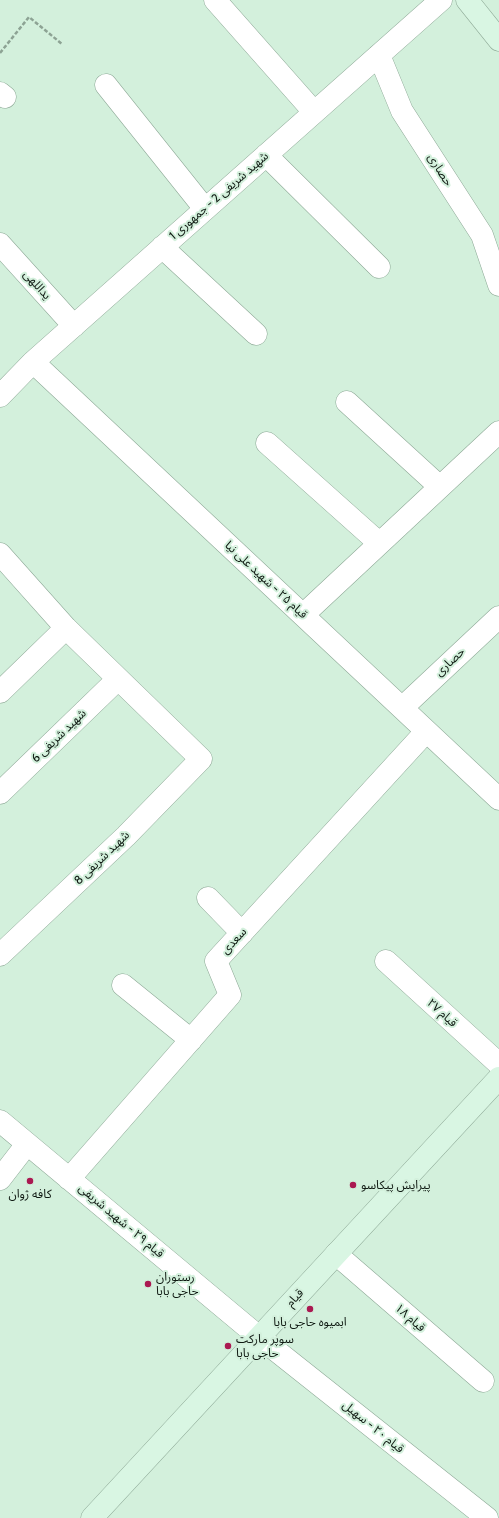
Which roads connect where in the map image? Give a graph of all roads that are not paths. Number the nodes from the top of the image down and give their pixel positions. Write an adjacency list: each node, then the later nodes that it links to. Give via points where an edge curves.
1 (215, 0): 7 (street)
2 (441, 0): 5 (street, شهید شریفی 2 - جمهوری 1)
3 (467, 0): 4 (main road)
4 (499, 40)
5 (379, 55): 7 (street, شهید شریفی 2 - جمهوری 1); 13 (street, حصاری, via 402,110 482,235)
6 (106, 85): 9 (street)
7 (314, 112): 8 (street, شهید شریفی 2 - جمهوری 1)
8 (266, 155): 9 (street, شهید شریفی 2 - جمهوری 1); 12 (street)
9 (205, 209): 11 (street, شهید شریفی 2 - جمهوری 1)
10 (0, 244): 14 (street, یداللهی)
11 (162, 247): 14 (street, شهید شریفی 2 - جمهوری 1); 15 (street)
12 (379, 267)
13 (499, 286)
14 (74, 326): 16 (street, شهید شریفی 2 - جمهوری 1)
15 (256, 334)
16 (33, 362): 17 (street, شهید شریفی 2 - جمهوری 1); 24 (street, قیام ۲۵ - شهید علی نیا)
17 (0, 396)
18 (347, 402): 21 (street)
19 (499, 432): 21 (street)
20 (267, 443): 22 (street)
21 (440, 487): 22 (street)
22 (379, 544): 24 (street)
23 (0, 554): 26 (street)
24 (303, 615): 29 (street, قیام ۲۵ - شهید علی نیا)
25 (499, 617): 29 (street, حصاری)
26 (66, 628): 27 (street); 28 (street)
27 (118, 679): 31 (street, شهید شریفی 6); 35 (street, شهید شریفی 8, via 201,759 126,836)
28 (0, 692)
29 (402, 708): 30 (street, قیام ۲۵ - شهید علی نیا)
30 (428, 733): 32 (street, قیام ۲۵ - شهید علی نیا); 34 (street, سعدی, via 422,736)
31 (0, 793)
32 (499, 799)
33 (208, 898): 34 (street)
34 (242, 933): 38 (street, سعدی, via 216,961 230,996)
35 (0, 955)
36 (386, 961): 39 (street, قیام ۲۷)
37 (123, 985): 38 (street)
38 (191, 1040): 44 (street, سعدی)
39 (499, 1064)
40 (499, 1078): 45 (main road, قیام)
41 (0, 1121): 42 (street, قیام ۲۹ - شهید شریفی)
42 (27, 1144): 43 (street); 44 (street, قیام ۲۹ - شهید شریفی)
43 (0, 1179)
44 (69, 1179): 46 (street, قیام ۲۹ - شهید شریفی)
45 (336, 1254): 46 (main road, قیام); 47 (street, قیام ۱۸)
46 (259, 1337): 48 (main road, قیام); 49 (street, قیام ۲۰ - سهیل)
47 (483, 1381)
48 (92, 1518)
49 (487, 1518)

